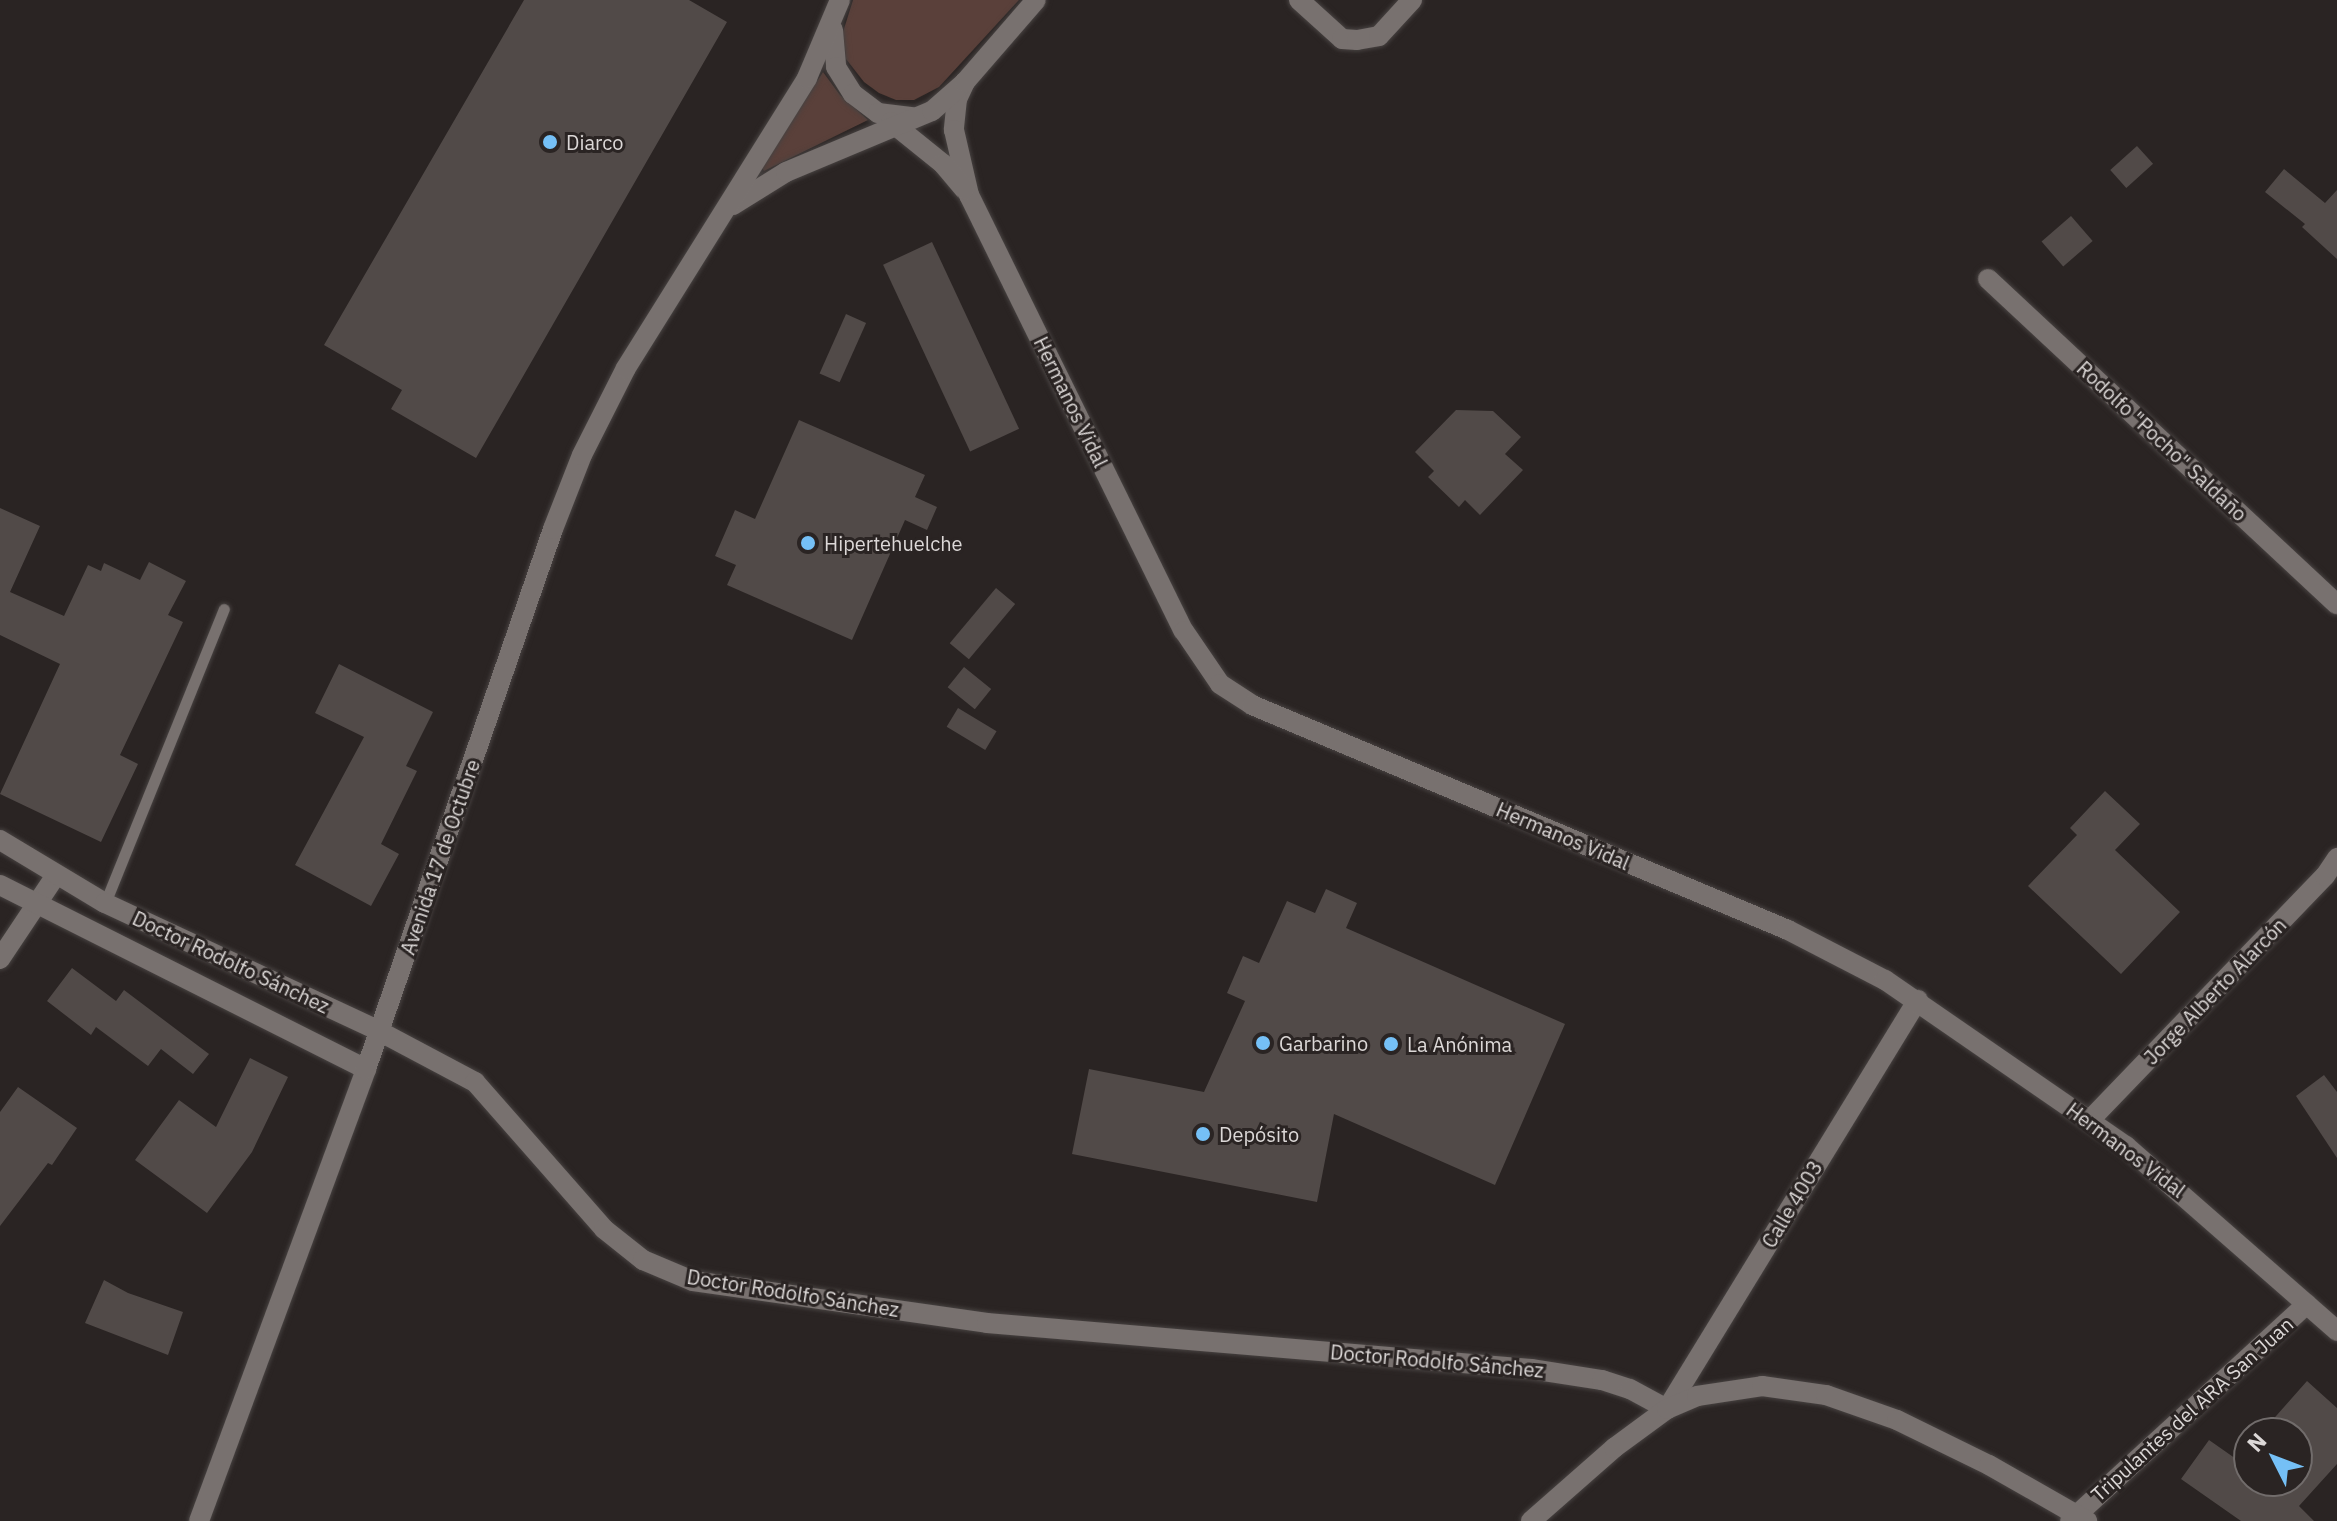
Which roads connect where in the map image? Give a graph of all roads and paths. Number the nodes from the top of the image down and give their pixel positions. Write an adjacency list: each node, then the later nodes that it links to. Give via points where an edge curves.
1 (840, 0): 5 (street, Avenida 17 de Octubre)
2 (1036, 0): 6 (street, Avenida 17 de Octubre)
3 (1299, 0): 4 (street, via 1342,39 1379,36)
4 (1412, 0)
5 (834, 22): 7 (street, Hermanos Vidal, via 836,67 853,94); 11 (street, Avenida 17 de Octubre, via 807,78)
6 (965, 82): 8 (street, Avenida 17 de Octubre); 10 (street, Hermanos Vidal, via 957,99 954,130)
7 (878, 113): 8 (street); 9 (street, Hermanos Vidal)
8 (920, 117): 9 (street, Avenida 17 de Octubre)
9 (897, 126): 10 (street, Hermanos Vidal, via 943,164); 11 (street, Avenida 17 de Octubre, via 766,182)
10 (969, 195): 22 (street, Hermanos Vidal, via 1184,631 1220,684 1270,713 1788,930)
11 (723, 213): 23 (street, Avenida 17 de Octubre, via 626,368 582,455)
12 (1988, 279): 13 (street, Rodolfo "Pocho" Saldaño)
13 (2337, 604)
14 (224, 609): 19 (lane)
15 (0, 840): 17 (street, Doctor Rodolfo Sánchez)
16 (2337, 858): 25 (street, Jorge Alberto Alarcón)
17 (56, 875): 19 (street, Doctor Rodolfo Sánchez); 20 (street)
18 (0, 885): 20 (street, Doctor Rodolfo Sánchez)
19 (105, 903): 23 (street, Doctor Rodolfo Sánchez)
20 (36, 906): 21 (street); 24 (street, Doctor Rodolfo Sánchez)
21 (0, 959)
22 (1918, 1000): 25 (street, Hermanos Vidal); 28 (street, Calle 4003)
23 (379, 1031): 24 (street, Avenida 17 de Octubre); 28 (street, Doctor Rodolfo Sánchez, via 475,1082 604,1229 643,1260 693,1281 987,1323 1531,1369 1602,1380)
24 (366, 1069): 30 (street, Avenida 17 de Octubre)
25 (2089, 1121): 26 (street, Hermanos Vidal, via 2160,1173)
26 (2307, 1304): 27 (street, Hermanos Vidal); 29 (street, Tripulantes del ARA San Juan)
27 (2337, 1331)
28 (1667, 1409): 29 (street, via 1731,1388 1762,1386 1826,1395 1947,1443); 31 (street)
29 (2078, 1519)
30 (199, 1521)
31 (1531, 1521)

